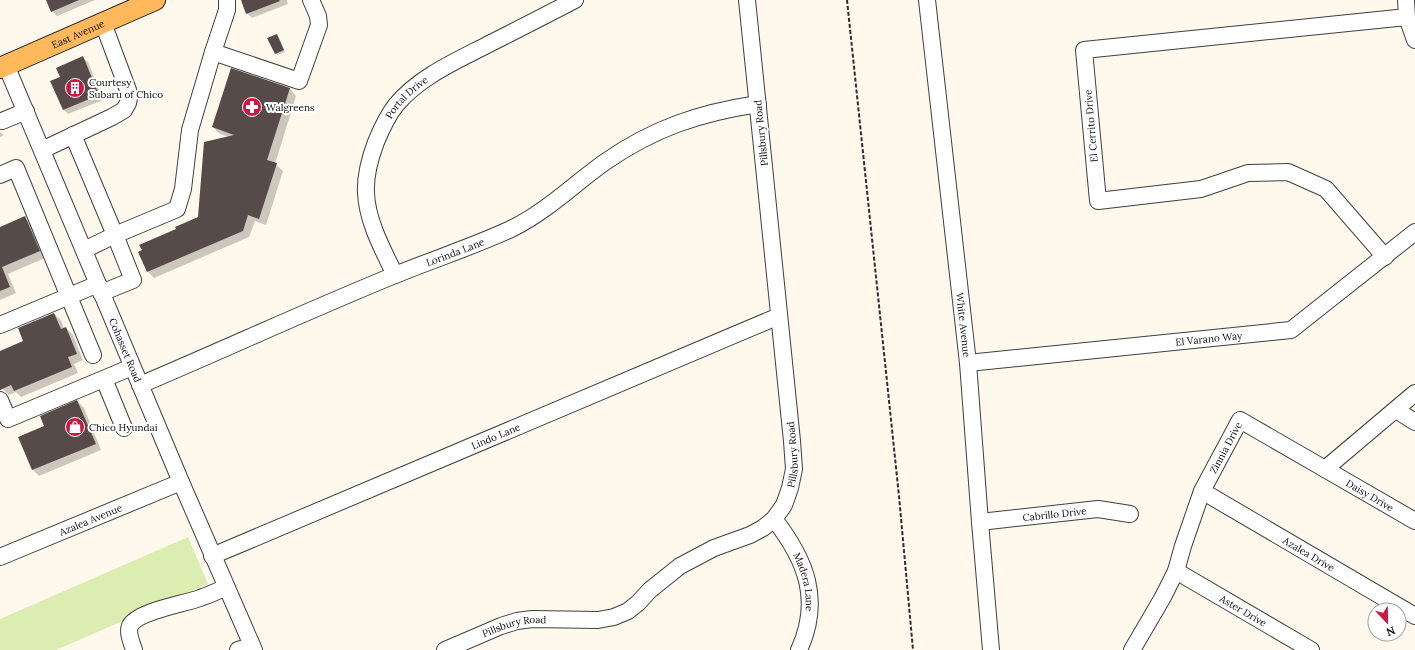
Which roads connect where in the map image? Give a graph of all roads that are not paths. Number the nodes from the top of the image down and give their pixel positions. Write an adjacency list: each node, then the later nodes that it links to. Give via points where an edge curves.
1 (155, 0): 9 (main road, East Avenue)
2 (227, 0): 11 (street, via 227,10)
3 (311, 0): 11 (street, via 319,24 300,80)
4 (574, 0): 23 (street, Portal Drive, via 447,66 410,90 395,106 381,128 373,150 366,193 376,232)
5 (747, 0): 13 (street, Pillsbury Road)
6 (927, 0): 29 (street, White Avenue)
7 (1406, 0): 8 (street)
8 (1407, 17): 10 (street); 22 (street, El Cerrito Drive, via 1084,50 1098,201 1201,189 1248,173 1288,172 1326,189)
9 (103, 23): 12 (main road, East Avenue); 16 (street, via 128,90 128,103 124,110 112,117)
10 (1415, 40)
11 (213, 52): 20 (street, via 190,130 183,189 177,209)
12 (2, 61): 14 (street, Cohasset Road)
13 (758, 104): 23 (street, Lorinda Lane, via 695,117 648,136 609,159 536,215 514,227); 26 (street, Pillsbury Road)
14 (27, 114): 15 (street); 17 (street, Cohasset Road)
15 (3, 124)
16 (73, 135): 17 (street); 20 (street)
17 (42, 150): 21 (street, Cohasset Road)
18 (0, 175): 25 (street, via 16,168)
19 (1415, 232): 22 (street, El Varano Way)
20 (115, 236): 21 (street); 24 (street, via 133,280)
21 (84, 250): 24 (street, Cohasset Road)
22 (1385, 257): 29 (street, El Varano Way, via 1291,330)
23 (395, 275): 32 (street, Lorinda Lane)
24 (100, 288): 25 (street); 30 (street, Cohasset Road)
25 (69, 296): 27 (street); 28 (street)
26 (779, 316): 43 (street, Pillsbury Road, via 794,469 784,505); 46 (street, Lindo Lane)
27 (0, 325)
28 (93, 355)
29 (968, 363): 45 (street, White Avenue)
30 (132, 367): 31 (street); 32 (street, Cohasset Road)
31 (104, 379): 36 (street); 38 (street)
32 (140, 385): 40 (street, Cohasset Road)
33 (1415, 393): 35 (street)
34 (0, 400): 36 (street)
35 (1396, 410): 37 (street); 39 (street)
36 (4, 421)
37 (1415, 422)
38 (124, 428)
39 (1325, 469): 41 (street, Zinnia Drive, via 1240,420); 44 (street, Daisy Drive)
40 (180, 482): 46 (street, Cohasset Road); 47 (street, Azalea Avenue)
41 (1202, 491): 48 (street, Zinnia Drive); 50 (street, Azalea Drive)
42 (1130, 514): 45 (street, Cabrillo Drive, via 1098,509)
43 (774, 519): 53 (street, Pillsbury Road, via 763,528 714,548 680,566 628,611 614,617 598,620 517,621); 54 (street, Madera Lane, via 797,553 805,571 809,590 810,611)
44 (1415, 521)
45 (980, 522): 55 (street, White Avenue)
46 (212, 556): 49 (street, Cohasset Road)
47 (0, 557)
48 (1176, 571): 56 (street, Zinnia Drive); 57 (street, Aster Drive)
49 (226, 587): 51 (street, Cohasset Road); 52 (street, via 201,598 142,616 130,627)
50 (1415, 616)
51 (248, 649)
52 (134, 650)
53 (445, 650)
54 (799, 650)
55 (992, 650)
56 (1132, 650)
57 (1311, 650)

